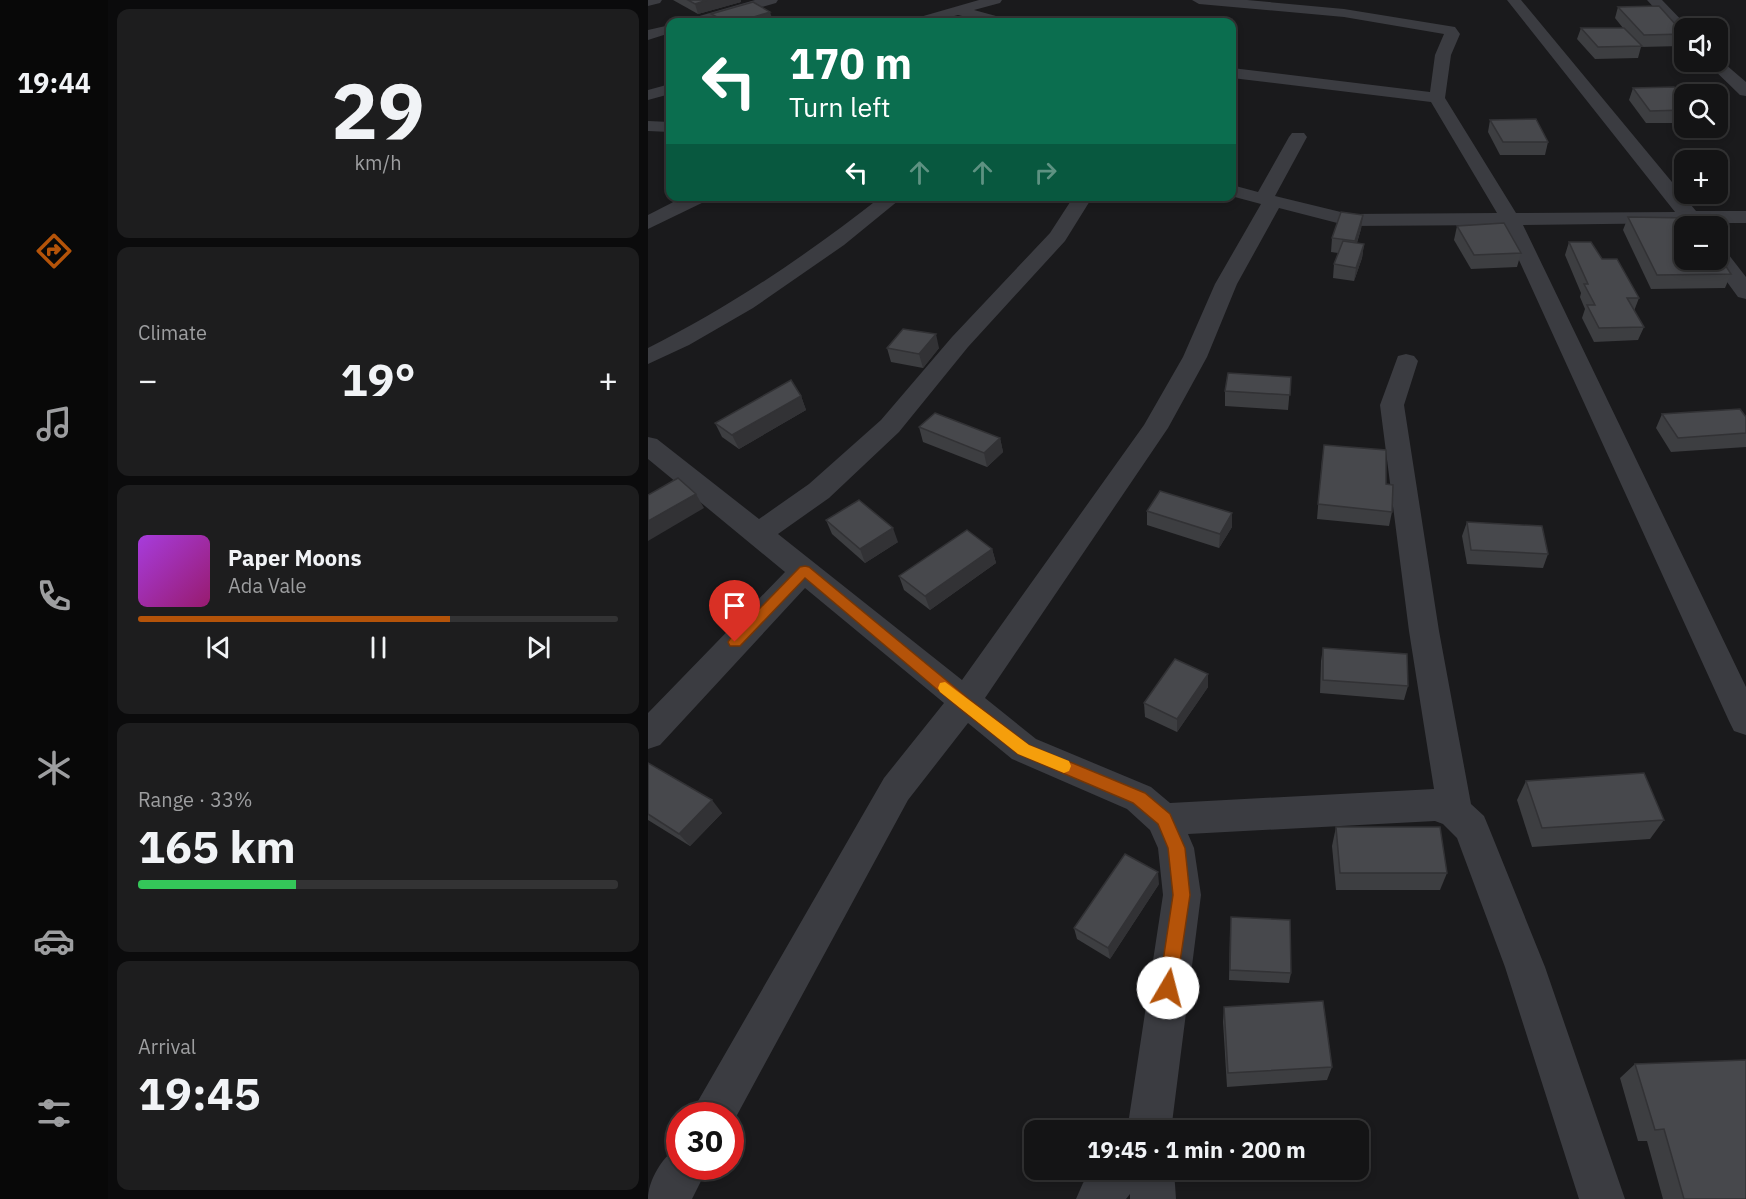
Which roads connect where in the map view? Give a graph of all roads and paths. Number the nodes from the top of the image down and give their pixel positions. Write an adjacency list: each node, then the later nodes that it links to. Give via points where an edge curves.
1 (655, 0): 7 (street)
2 (771, 0): 9 (street)
3 (995, 0): 8 (street)
4 (1199, 0): 20 (street, via 1344,13 1450,30)
5 (1514, 0): 27 (street)
6 (1654, 0): 12 (street)
7 (648, 2)
8 (960, 11): 10 (street); 11 (street)
9 (708, 18)
10 (933, 18)
11 (987, 18)
12 (1674, 21)
13 (666, 30): 14 (street)
14 (648, 35)
15 (1725, 72): 18 (street)
16 (1236, 74): 20 (street)
17 (666, 90): 19 (street)
18 (1746, 91)
19 (648, 95)
20 (1437, 98): 30 (street)
21 (1298, 136): 23 (street)
22 (1236, 192): 23 (street)
23 (1268, 200): 30 (street, via 1349,220); 40 (street, via 1226,284 1196,357 1155,428)
24 (692, 201): 32 (street)
25 (889, 201): 35 (street, via 769,289)
26 (1081, 201): 38 (street, via 1058,237 960,342 890,426 819,491)
27 (1689, 216)
28 (1746, 217): 29 (street)
29 (1728, 218)
30 (1511, 220): 31 (street); 41 (street)
31 (1674, 221)
32 (648, 224)
33 (1728, 268): 34 (street)
34 (1746, 292)
35 (648, 357)
36 (1406, 361): 43 (street, via 1392,405)
37 (652, 455): 38 (street)
38 (758, 534): 39 (street)
39 (805, 570): 40 (street); 42 (street)
40 (964, 703): 44 (street, via 1024,749 1139,798); 45 (street, via 896,789)
41 (1746, 721)
42 (648, 735)
43 (1455, 812): 44 (street, via 1436,805); 53 (street, via 1471,828 1525,968)
44 (1164, 819): 46 (street, via 1176,848 1182,895)
45 (721, 1102)
46 (1152, 1120)
47 (678, 1180): 50 (street)
48 (1112, 1180): 51 (street)
49 (1152, 1180): 52 (street)
50 (667, 1199)
51 (1099, 1199)
52 (1153, 1199)
53 (1602, 1199)

